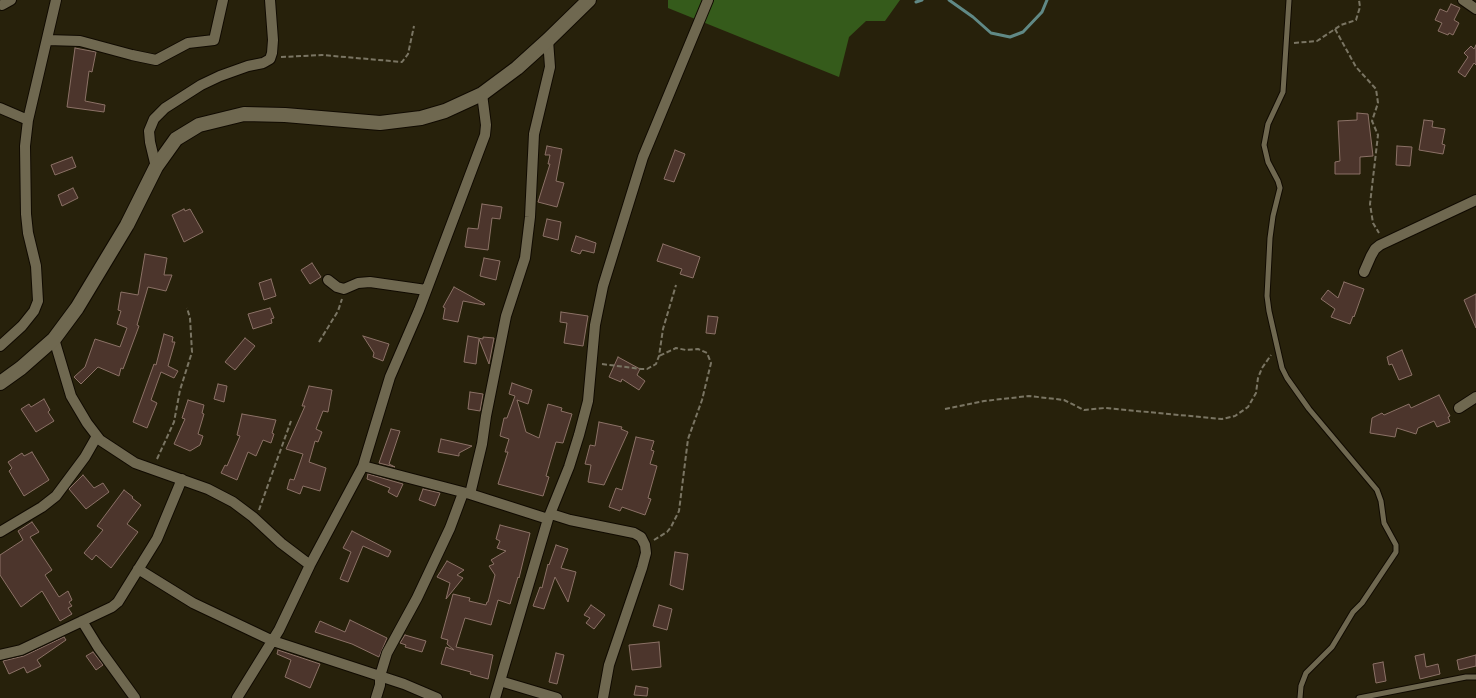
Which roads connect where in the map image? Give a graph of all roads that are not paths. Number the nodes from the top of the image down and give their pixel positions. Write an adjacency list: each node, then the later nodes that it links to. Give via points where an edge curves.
1 (56, 0): 9 (street)
2 (223, 0): 9 (street, via 214,40 188,43 156,60 80,41)
3 (270, 0): 14 (street, via 271,57 266,62 234,70 208,82 165,108 154,119 149,131)
4 (589, 0): 10 (main road)
5 (708, 0): 28 (street, via 643,157 603,286 595,325 588,400 569,467)
6 (1289, 0): 45 (lane, via 1283,92 1268,124 1264,145 1280,188 1270,238 1267,296 1287,378 1377,490 1382,501 1384,523 1396,545 1396,552 1332,647 1306,673)
7 (1463, 0): 8 (street)
8 (1476, 9)
9 (47, 40): 13 (street)
10 (548, 40): 11 (main road); 27 (street, via 550,67 534,134 530,217 524,258 506,316 482,444)
11 (482, 94): 14 (main road, via 429,116 380,123 244,114 199,125 176,139); 18 (street, via 485,135)
12 (0, 108): 13 (street)
13 (28, 120): 20 (street, via 26,214 36,266 38,301 22,326)
14 (156, 167): 19 (main road, via 127,225)
15 (1476, 200): 16 (street, via 1375,249)
16 (1364, 272)
17 (328, 280): 18 (street, via 344,290 358,283 370,282)
18 (426, 290): 25 (street, via 390,377)
19 (54, 339): 21 (main road); 24 (street, via 71,396)
20 (0, 346)
21 (0, 383)
22 (1476, 397): 23 (street)
23 (1459, 408)
24 (97, 436): 26 (street, via 135,463); 29 (street, via 85,458 56,496)
25 (362, 466): 27 (street); 30 (street)
26 (182, 480): 30 (street, via 226,498 243,509); 31 (street, via 157,540)
27 (466, 494): 28 (street); 35 (street, via 390,648)
28 (549, 517): 37 (street); 44 (street, via 634,533 645,544 642,568 609,665)
29 (0, 532)
30 (310, 565): 33 (street)
31 (138, 569): 32 (street, via 118,602); 33 (street, via 193,603)
32 (82, 621): 34 (street, via 21,650); 38 (street)
33 (273, 641): 35 (street); 39 (street)
34 (0, 655)
35 (380, 676): 40 (street); 41 (street)
36 (1476, 677): 46 (lane)
37 (500, 681): 42 (street); 43 (street)
38 (135, 698)
39 (237, 698)
40 (376, 698)
41 (437, 698)
42 (495, 698)
43 (557, 698)
44 (603, 698)
45 (1300, 698)
46 (1359, 698)

